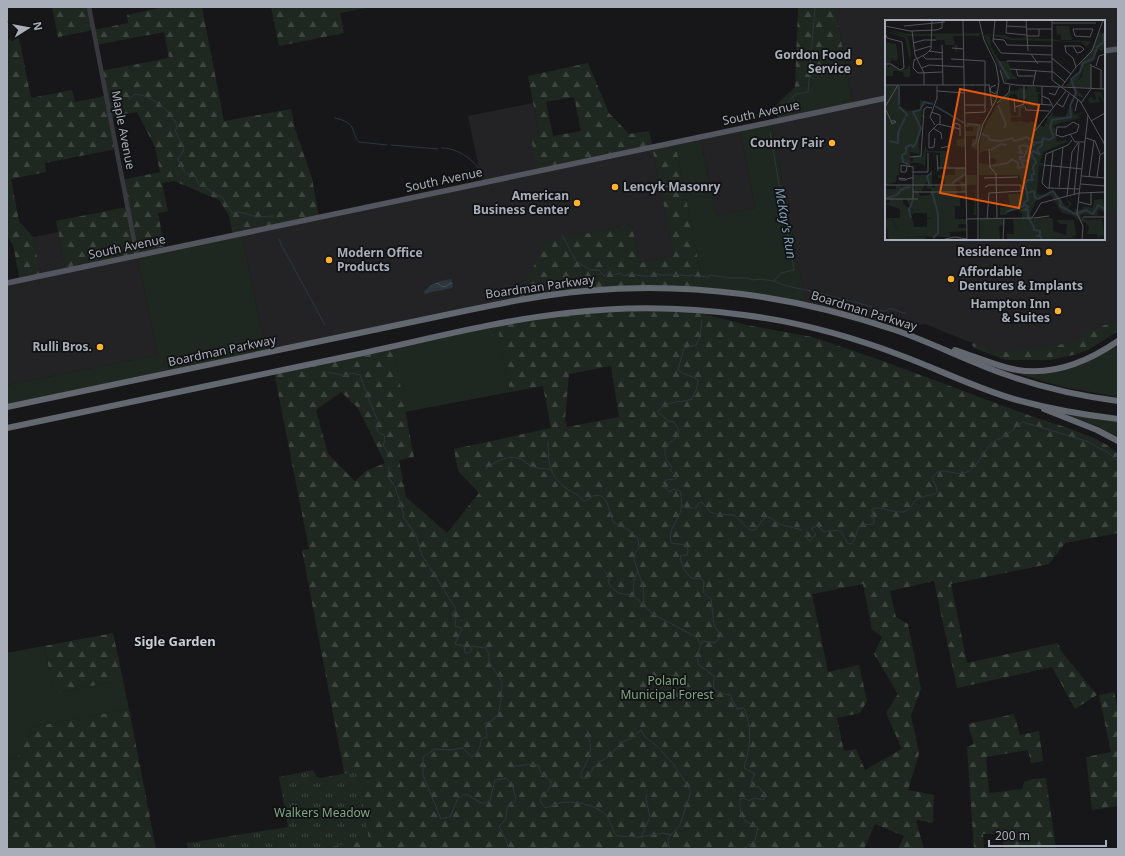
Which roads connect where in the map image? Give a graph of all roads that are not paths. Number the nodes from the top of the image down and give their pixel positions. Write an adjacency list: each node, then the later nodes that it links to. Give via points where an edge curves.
1 (88, 7): 5 (street, Maple Avenue)
2 (1118, 49): 3 (main road)
3 (1105, 52)
4 (885, 98): 5 (main road, South Avenue)
5 (137, 256): 6 (main road, South Avenue)
6 (7, 283)
7 (916, 337): 8 (highway, via 1009,368 1028,370 1050,370 1077,363); 9 (highway, Boardman Parkway, via 1027,381 1064,392); 11 (highway, Boardman Parkway, via 832,311 752,295 682,288 586,291 538,296)
8 (1118, 341)
9 (1118, 401)
10 (1031, 403): 12 (highway); 13 (highway, via 963,381 866,343 814,328 724,313 631,308 564,313 484,327); 14 (highway)
11 (7, 407)
12 (1118, 419)
13 (7, 428)
14 (1118, 441)

